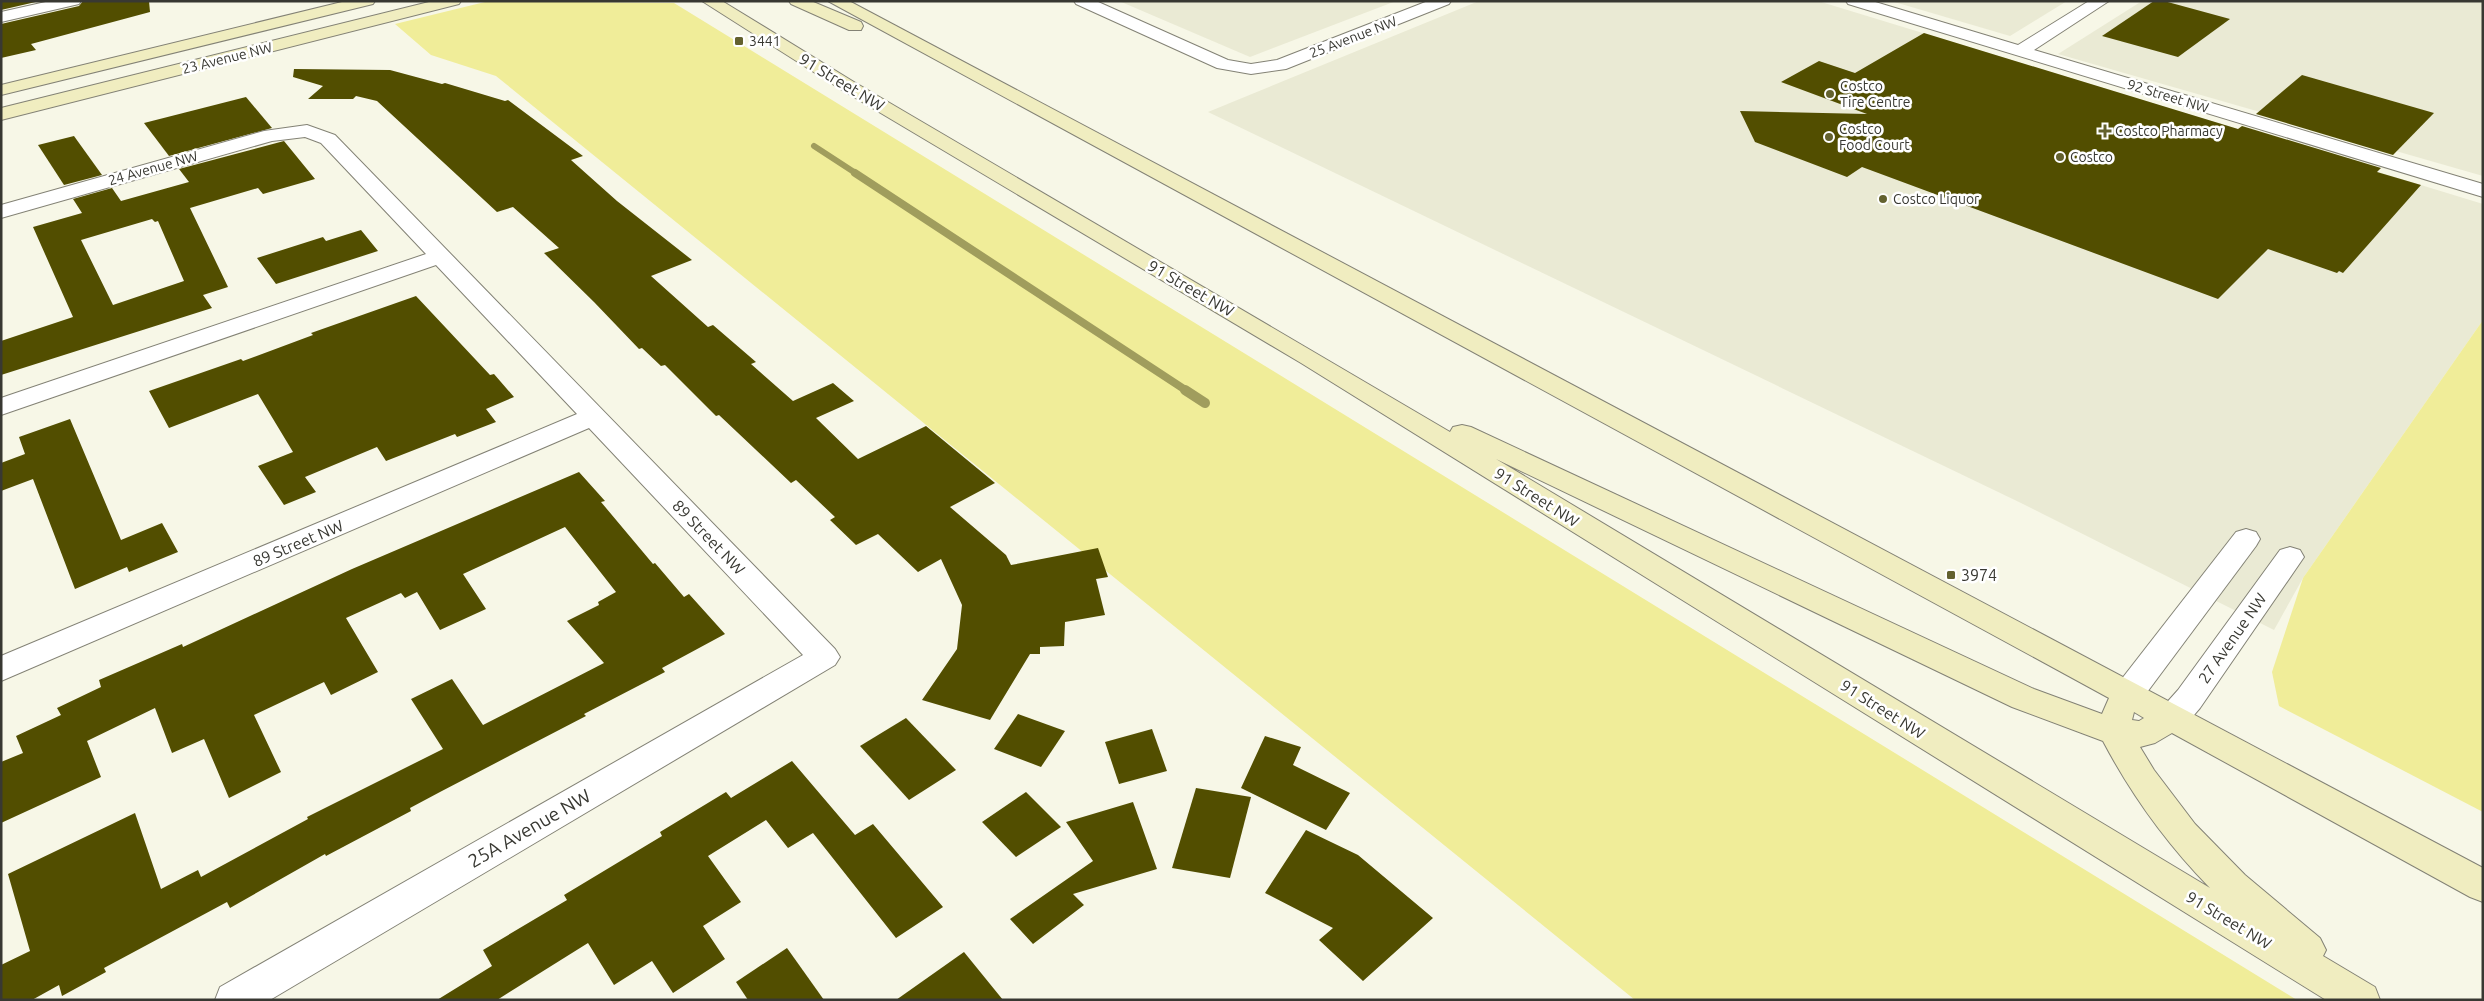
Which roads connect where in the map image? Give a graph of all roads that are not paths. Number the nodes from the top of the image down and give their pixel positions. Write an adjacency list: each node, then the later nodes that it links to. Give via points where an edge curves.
1 (73, 1): 12 (street)
2 (367, 1): 16 (main road, 23 Avenue NW)
3 (431, 1): 14 (main road)
4 (453, 1): 14 (main road, 23 Avenue NW)
5 (710, 1): 22 (main road, 91 Street NW)
6 (797, 1): 15 (main road)
7 (836, 1): 15 (main road)
8 (1082, 1): 9 (street, 25 Avenue NW, via 1223,64 1262,69 1280,65)
9 (1443, 1)
10 (1854, 1): 13 (street, 92 Street NW)
11 (2100, 1): 13 (street)
12 (1, 17)
13 (2020, 51): 19 (street, 92 Street NW)
14 (227, 58): 17 (main road, 23 Avenue NW)
15 (952, 64): 29 (main road)
16 (1, 90)
17 (1, 114)
18 (307, 131): 20 (street, 24 Avenue NW, via 271,135); 21 (street, 89 Street NW, via 328,139)
19 (2483, 190)
20 (1, 212)
21 (442, 256): 23 (street); 24 (street, 89 Street NW)
22 (1310, 358): 31 (main road, via 1550,476 2023,698); 34 (main road, 91 Street NW)
23 (1, 407)
24 (595, 416): 27 (street, 89 Street NW); 28 (street, 89 Street NW)
25 (2246, 539): 29 (street)
26 (2290, 557): 30 (street, 27 Avenue NW, via 2189,700)
27 (824, 657): 33 (street, 25A Avenue NW)
28 (1, 669)
29 (2128, 694): 30 (main road); 31 (main road, via 2115,717)
30 (2172, 718): 31 (main road, via 2143,734); 32 (main road)
31 (2116, 732): 35 (main road, via 2133,766 2167,813 2235,890 2293,940)
32 (2483, 886)
33 (234, 1000)
34 (2361, 1000)
35 (2378, 1000)

